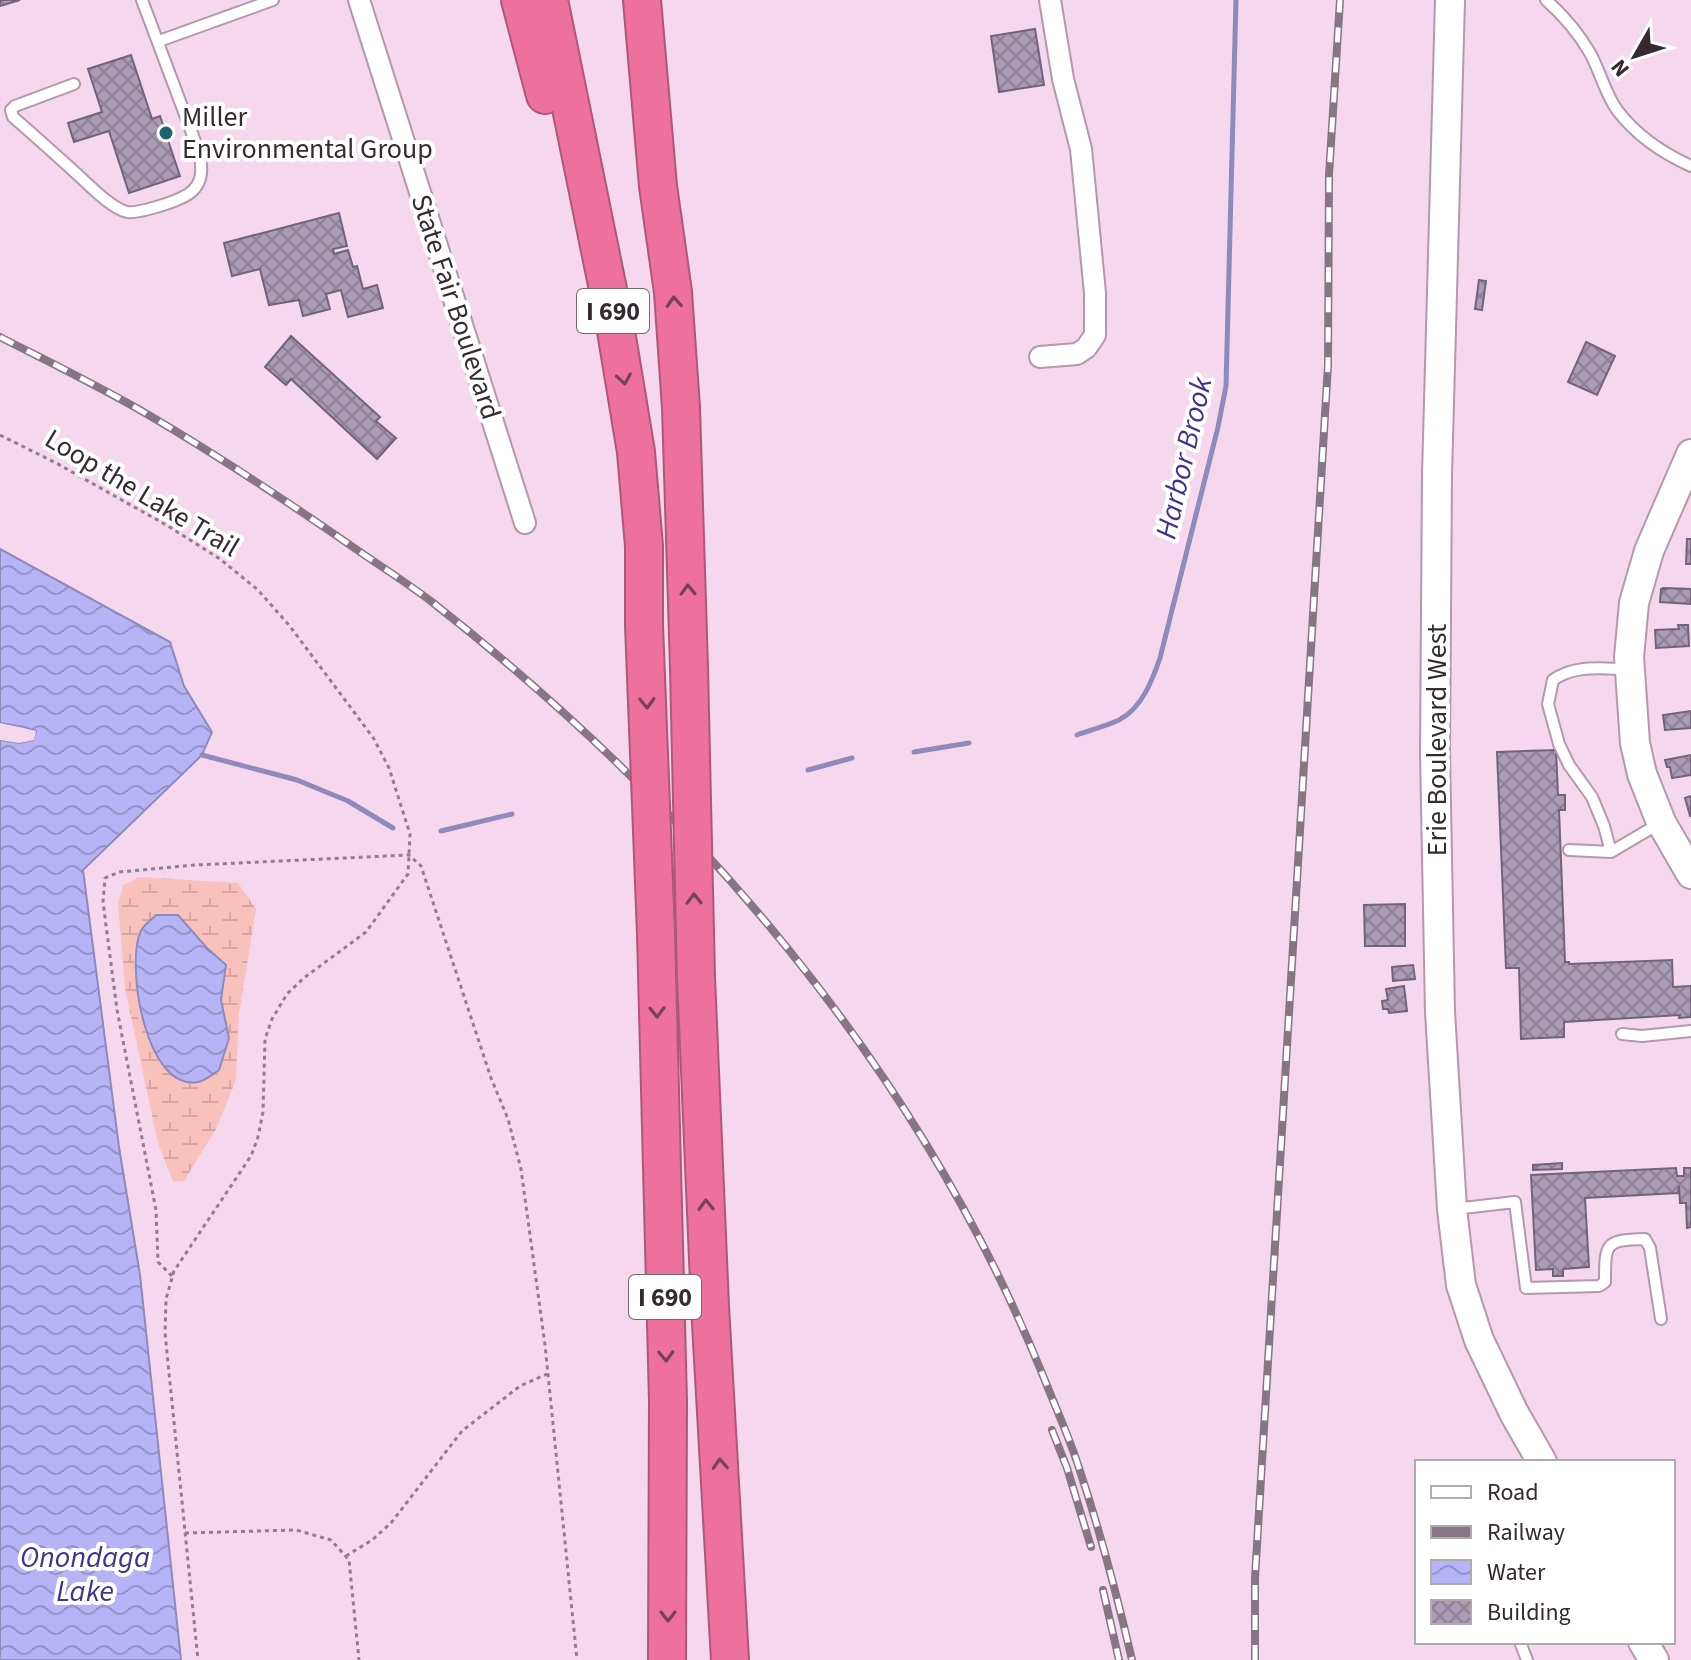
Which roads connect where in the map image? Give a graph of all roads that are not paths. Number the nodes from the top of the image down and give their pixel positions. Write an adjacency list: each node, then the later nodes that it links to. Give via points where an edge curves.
1 (142, 0): 11 (lane)
2 (273, 0): 11 (lane)
3 (359, 0): 18 (street, State Fair Boulevard)
4 (520, 0): 15 (highway, via 558,144)
5 (549, 0): 15 (highway, I 690)
6 (618, 0): 14 (highway, I 690)
7 (642, 0): 14 (highway)
8 (1050, 0): 16 (street, via 1081,149 1095,335 1077,354)
9 (1450, 0): 26 (main road, Erie Boulevard West, via 1435,753 1440,1012)
10 (1546, 0): 13 (lane, via 1589,52 1616,108 1640,136)
11 (159, 41): 12 (lane, via 202,166 201,180 181,198 125,212 13,117 15,106)
12 (74, 84)
13 (1691, 166)
14 (658, 186): 29 (highway, I 690, one-way to 14, bridge, via 696,977 680,394)
15 (614, 319): 30 (highway, I 690, one-way to 30, bridge, via 636,452 644,546 668,1401)
16 (1040, 357)
17 (1691, 454): 19 (main road, via 1649,551 1634,603)
18 (525, 523)
19 (1630, 668): 20 (main road, via 1635,743); 22 (lane, via 1562,673 1553,680 1548,704 1559,744 1592,797)
20 (1661, 822): 22 (lane); 23 (main road)
21 (1569, 850): 22 (lane)
22 (1611, 852)
23 (1691, 874)
24 (1691, 1031): 25 (lane)
25 (1622, 1034)
26 (1452, 1209): 27 (lane, via 1515,1202 1526,1288 1599,1286 1605,1282 1610,1244 1645,1239); 28 (main road, Erie Boulevard West, via 1461,1285 1479,1340)
27 (1661, 1319)
28 (1541, 1460)
29 (724, 1542): 31 (highway, I 690); 32 (highway)
30 (667, 1660)
31 (730, 1660)
32 (745, 1660)

